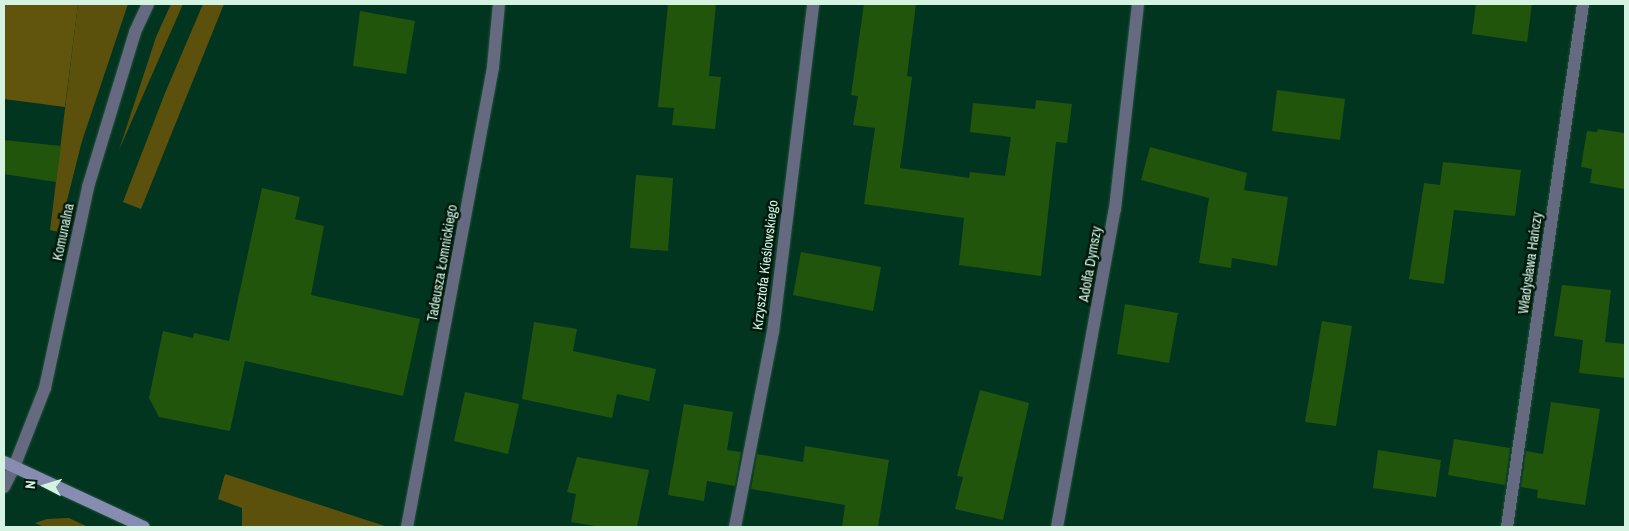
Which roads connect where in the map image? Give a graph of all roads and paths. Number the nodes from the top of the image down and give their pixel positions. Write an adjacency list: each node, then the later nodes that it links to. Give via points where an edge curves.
1 (148, 4): 6 (street, Komunalna, via 135,32 88,187 45,388)
2 (499, 4): 9 (street, Tadeusza Łomnickiego, via 493,67)
3 (813, 4): 10 (street, Krzysztofa Kieślowskiego, via 773,332)
4 (1138, 4): 11 (street, Adolfa Dymszy, via 1115,209)
5 (1583, 4): 12 (street, Władysława Hańczy)
6 (9, 465): 7 (street, Komunalna); 8 (street)
7 (4, 487)
8 (144, 527)
9 (408, 527)
10 (735, 527)
11 (1057, 527)
12 (1507, 527)

